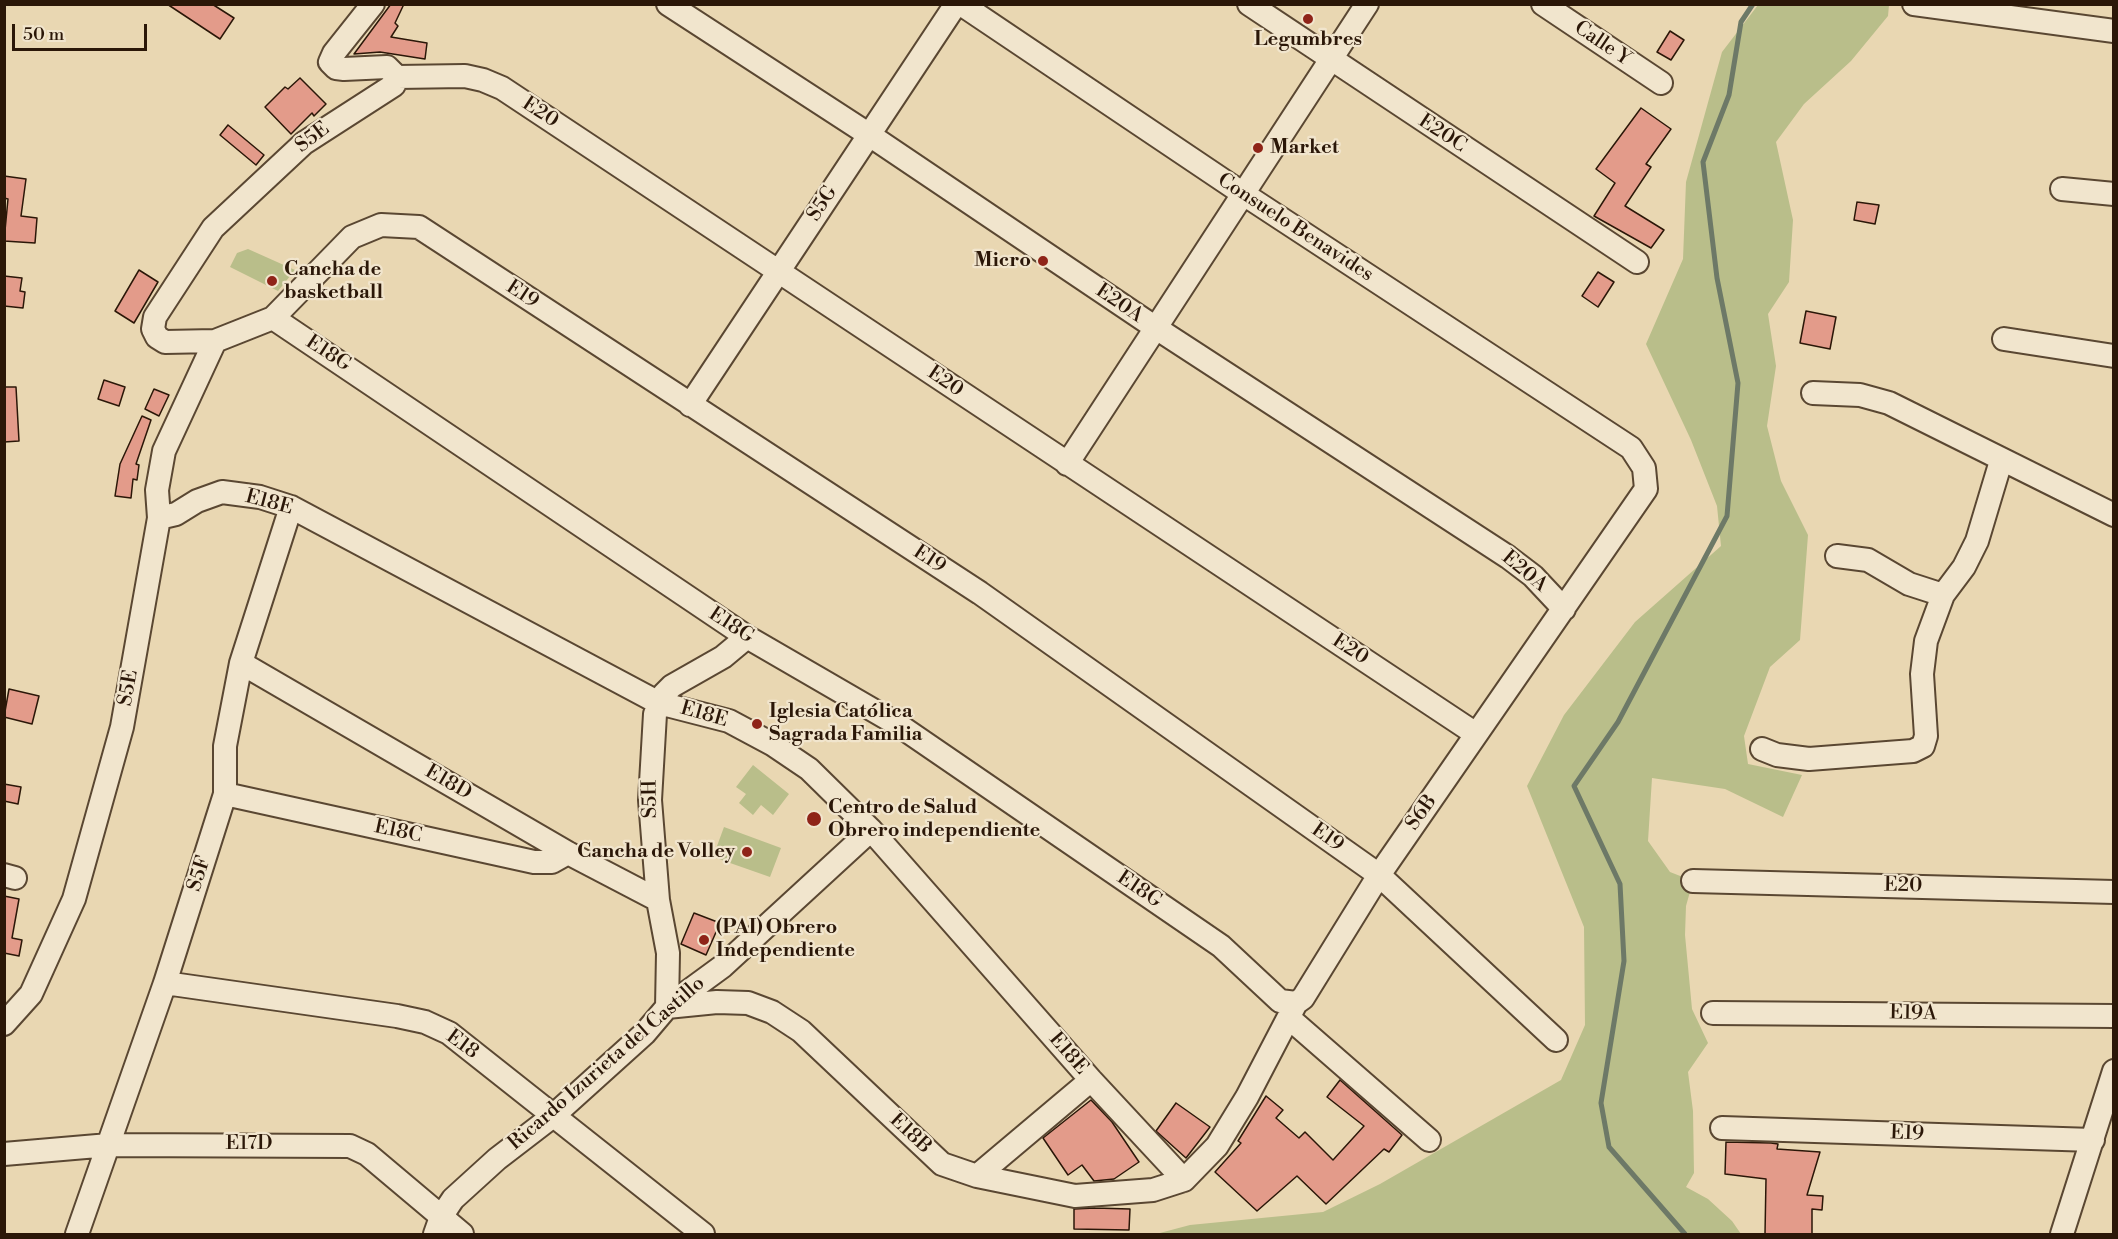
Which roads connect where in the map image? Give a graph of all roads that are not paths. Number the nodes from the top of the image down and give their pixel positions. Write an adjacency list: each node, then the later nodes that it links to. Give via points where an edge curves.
1 (373, 4): 11 (street, via 330,62 344,69 387,67)
2 (668, 4): 13 (street, E20A)
3 (956, 4): 13 (street, S5G)
4 (961, 4): 15 (street, Consuelo Benavides)
5 (1248, 4): 10 (street, E20C)
6 (1367, 4): 10 (street)
7 (1543, 4): 12 (street, Calle Y)
8 (1914, 4): 9 (street)
9 (2114, 31)
10 (1329, 60): 15 (street); 17 (street, E20C)
11 (397, 77): 18 (street, E20, via 465,76 502,88); 22 (street, S5E, via 389,90 304,143 213,228 155,317 153,329 165,342)
12 (1661, 83)
13 (868, 134): 18 (street, S5G); 20 (street, E20A)
14 (2062, 189): 16 (street)
15 (1242, 193): 20 (street); 26 (street, Consuelo Benavides)
16 (2114, 194)
17 (1637, 262)
18 (780, 271): 25 (street, S5G); 28 (street, E20)
19 (273, 318): 22 (street); 25 (street, E19, via 352,237 381,225 418,227); 35 (street, E18G)
20 (1156, 328): 28 (street); 34 (street, E20A, via 1508,557 1533,576)
21 (2004, 339): 23 (street)
22 (215, 341): 31 (street, S5E, via 164,451 157,490)
23 (2114, 356)
24 (1813, 393): 27 (street, via 1860,395 1888,403)
25 (690, 405): 43 (street, E19, via 980,593)
26 (1631, 447): 34 (street, S6B, via 1644,468 1646,489)
27 (2001, 461): 30 (street); 33 (street, via 1977,542)
28 (1067, 464): 38 (street, E20)
29 (291, 507): 31 (street, E18E, via 260,497 222,492); 36 (street, S5F); 37 (street, E18E)
30 (2114, 515)
31 (159, 518): 51 (street, S5E, via 122,727 74,899 31,994)
32 (1837, 556): 33 (street, via 1868,560 1909,584)
33 (1943, 595): 39 (street, via 1926,641 1922,674 1926,736 1923,746 1913,751 1809,759 1785,757)
34 (1564, 609): 38 (street, S6B)
35 (747, 637): 37 (street, via 723,657 672,686); 49 (street, E18G, via 897,724 1221,946)
36 (241, 663): 40 (street, S5F, via 225,746); 42 (street, E18D)
37 (659, 703): 41 (street, E18E, via 729,721 772,744 809,769); 46 (street, S5H, via 651,746 650,800)
38 (1476, 734): 43 (street, S6B)
39 (1762, 749)
40 (225, 794): 42 (street, E18C, via 534,862 552,862); 47 (street, S5F)
41 (871, 830): 48 (street, Ricardo Izurieta del Castillo, via 723,966); 55 (street, E18E)
42 (568, 853): 46 (street, E18D)
43 (1379, 875): 49 (street, S6B); 53 (street, E19)
44 (1693, 881): 45 (street, E20)
45 (2114, 892)
46 (658, 900): 48 (street, S5H, via 668,953)
47 (165, 983): 56 (street, E18, via 425,1022 449,1033); 60 (street, S5F)
48 (667, 1007): 56 (street, Ricardo Izurieta del Castillo, via 645,1034); 62 (street, E18B, via 748,1003 772,1012 801,1031 942,1164)
49 (1292, 1011): 59 (street, E18G); 63 (street, S6B, via 1217,1146)
50 (1713, 1012): 52 (street, E19A)
51 (8, 1016)
52 (2114, 1016)
53 (1556, 1040)
54 (2114, 1071): 58 (street)
55 (1091, 1080): 62 (street); 63 (street, E18E)
56 (553, 1116): 64 (street, Ricardo Izurieta del Castillo, via 453,1199); 67 (street, E18)
57 (1722, 1128): 58 (street, E19)
58 (2101, 1133): 68 (street)
59 (1429, 1140)
60 (109, 1146): 61 (street, E17D); 64 (street, E17D, via 350,1146 367,1154); 65 (street, S5F)
61 (4, 1154)
62 (977, 1176): 63 (street, E18B, via 1075,1196 1154,1190)
63 (1184, 1180)
64 (438, 1226): 66 (street, E17D)
65 (77, 1234)
66 (462, 1234)
67 (703, 1234)
68 (2062, 1234)

